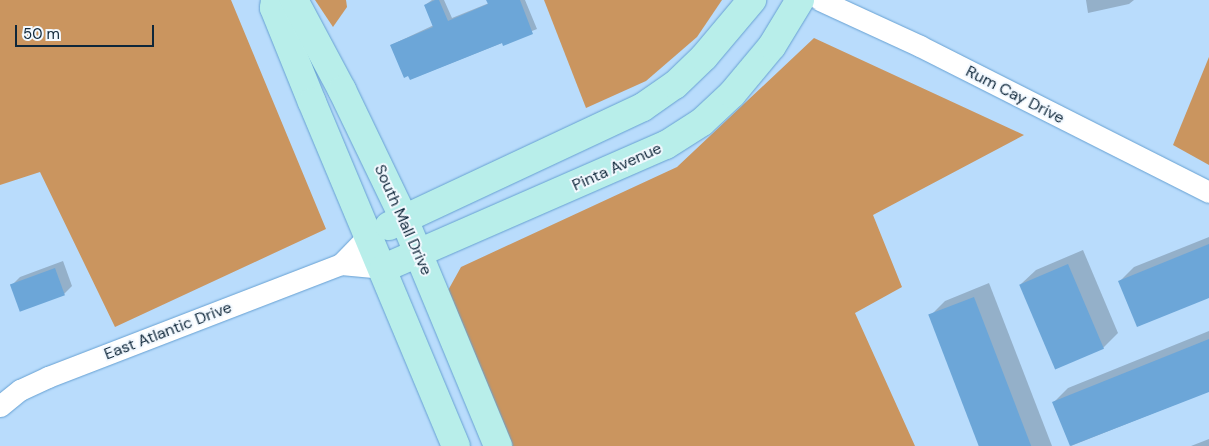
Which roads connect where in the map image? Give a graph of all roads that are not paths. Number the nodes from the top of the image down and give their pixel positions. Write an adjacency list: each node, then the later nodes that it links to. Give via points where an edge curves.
1 (274, 0): 8 (street, via 284,33)
2 (294, 0): 7 (street, South Mall Drive)
3 (752, 0): 7 (street, via 704,57 675,85 643,108)
4 (800, 0): 9 (street, Pinta Avenue, via 766,53 732,94 702,122 666,145)
5 (820, 0): 6 (street, Rum Cay Drive, via 920,46)
6 (1209, 192)
7 (404, 219): 8 (street); 9 (street, South Mall Drive)
8 (369, 235): 10 (street, East Atlantic Drive); 11 (street)
9 (419, 254): 11 (street, Pinta Avenue); 13 (street, South Mall Drive)
10 (340, 264): 11 (street, East Atlantic Drive); 12 (street, East Atlantic Drive, via 48,378 20,390)
11 (384, 268): 14 (street)
12 (0, 406)
13 (493, 444)
14 (456, 446)

